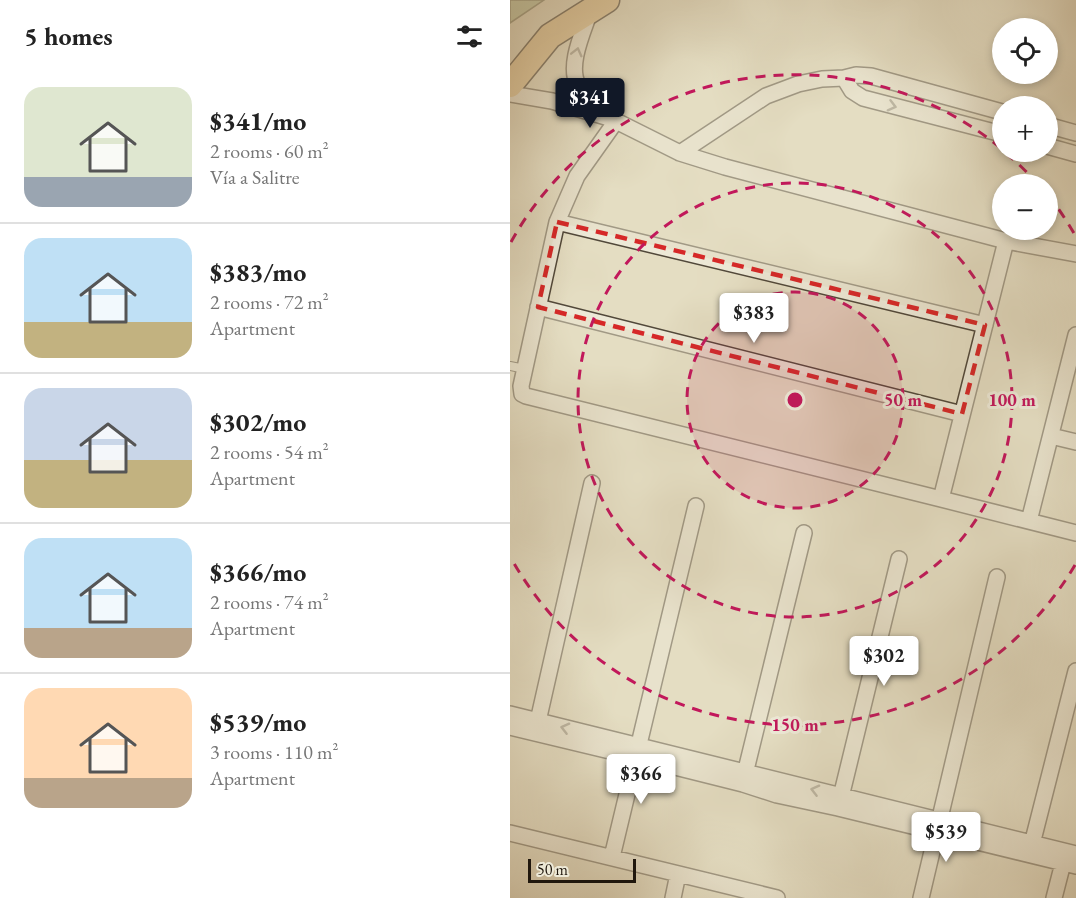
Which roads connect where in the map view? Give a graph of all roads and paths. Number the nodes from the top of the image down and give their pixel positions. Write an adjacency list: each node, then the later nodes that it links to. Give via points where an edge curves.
1 (599, 5): 2 (main road); 8 (street, one-way to 1, via 579,87 575,75 574,62)
2 (550, 36): 3 (main road); 5 (main road)
3 (510, 68)
4 (844, 78): 7 (street, via 871,76); 10 (street, one-way to 10, via 852,91 863,98); 13 (street, via 798,84 766,96)
5 (510, 85)
6 (510, 94): 8 (street)
7 (992, 109)
8 (613, 119): 13 (street); 15 (street, via 577,176)
9 (1058, 128): 11 (street)
10 (992, 131)
11 (1076, 133)
12 (1058, 149): 14 (street)
13 (680, 153): 16 (street)
14 (1076, 154)
15 (557, 222): 18 (street); 19 (street)
16 (1006, 241): 17 (street); 19 (street)
17 (1076, 254)
18 (538, 307): 21 (street); 22 (street)
19 (985, 326): 22 (street)
20 (1075, 344): 23 (street)
21 (517, 367): 26 (street, via 522,394 526,396)
22 (962, 414): 26 (street)
23 (1051, 436): 24 (street); 28 (street)
24 (1076, 442)
25 (592, 483): 36 (street)
26 (941, 499): 28 (street)
27 (696, 506): 37 (street)
28 (1029, 521): 30 (street)
29 (804, 533): 38 (street)
30 (1076, 533)
31 (899, 559): 39 (street)
32 (997, 577): 40 (street)
33 (1076, 671): 42 (street)
34 (510, 714): 36 (street)
35 (510, 727): 36 (street)
36 (537, 727): 37 (street)
37 (637, 752): 38 (street); 44 (street)
38 (744, 778): 39 (street)
39 (840, 802): 40 (street)
40 (937, 826): 42 (street); 49 (street)
41 (510, 833): 44 (street)
42 (1031, 849): 43 (street); 45 (street)
43 (1076, 854)
44 (612, 857): 46 (street)
45 (1069, 865): 50 (street)
46 (678, 874): 47 (street); 48 (street)
47 (673, 898)
48 (777, 898)
49 (921, 898)
50 (1054, 898)

